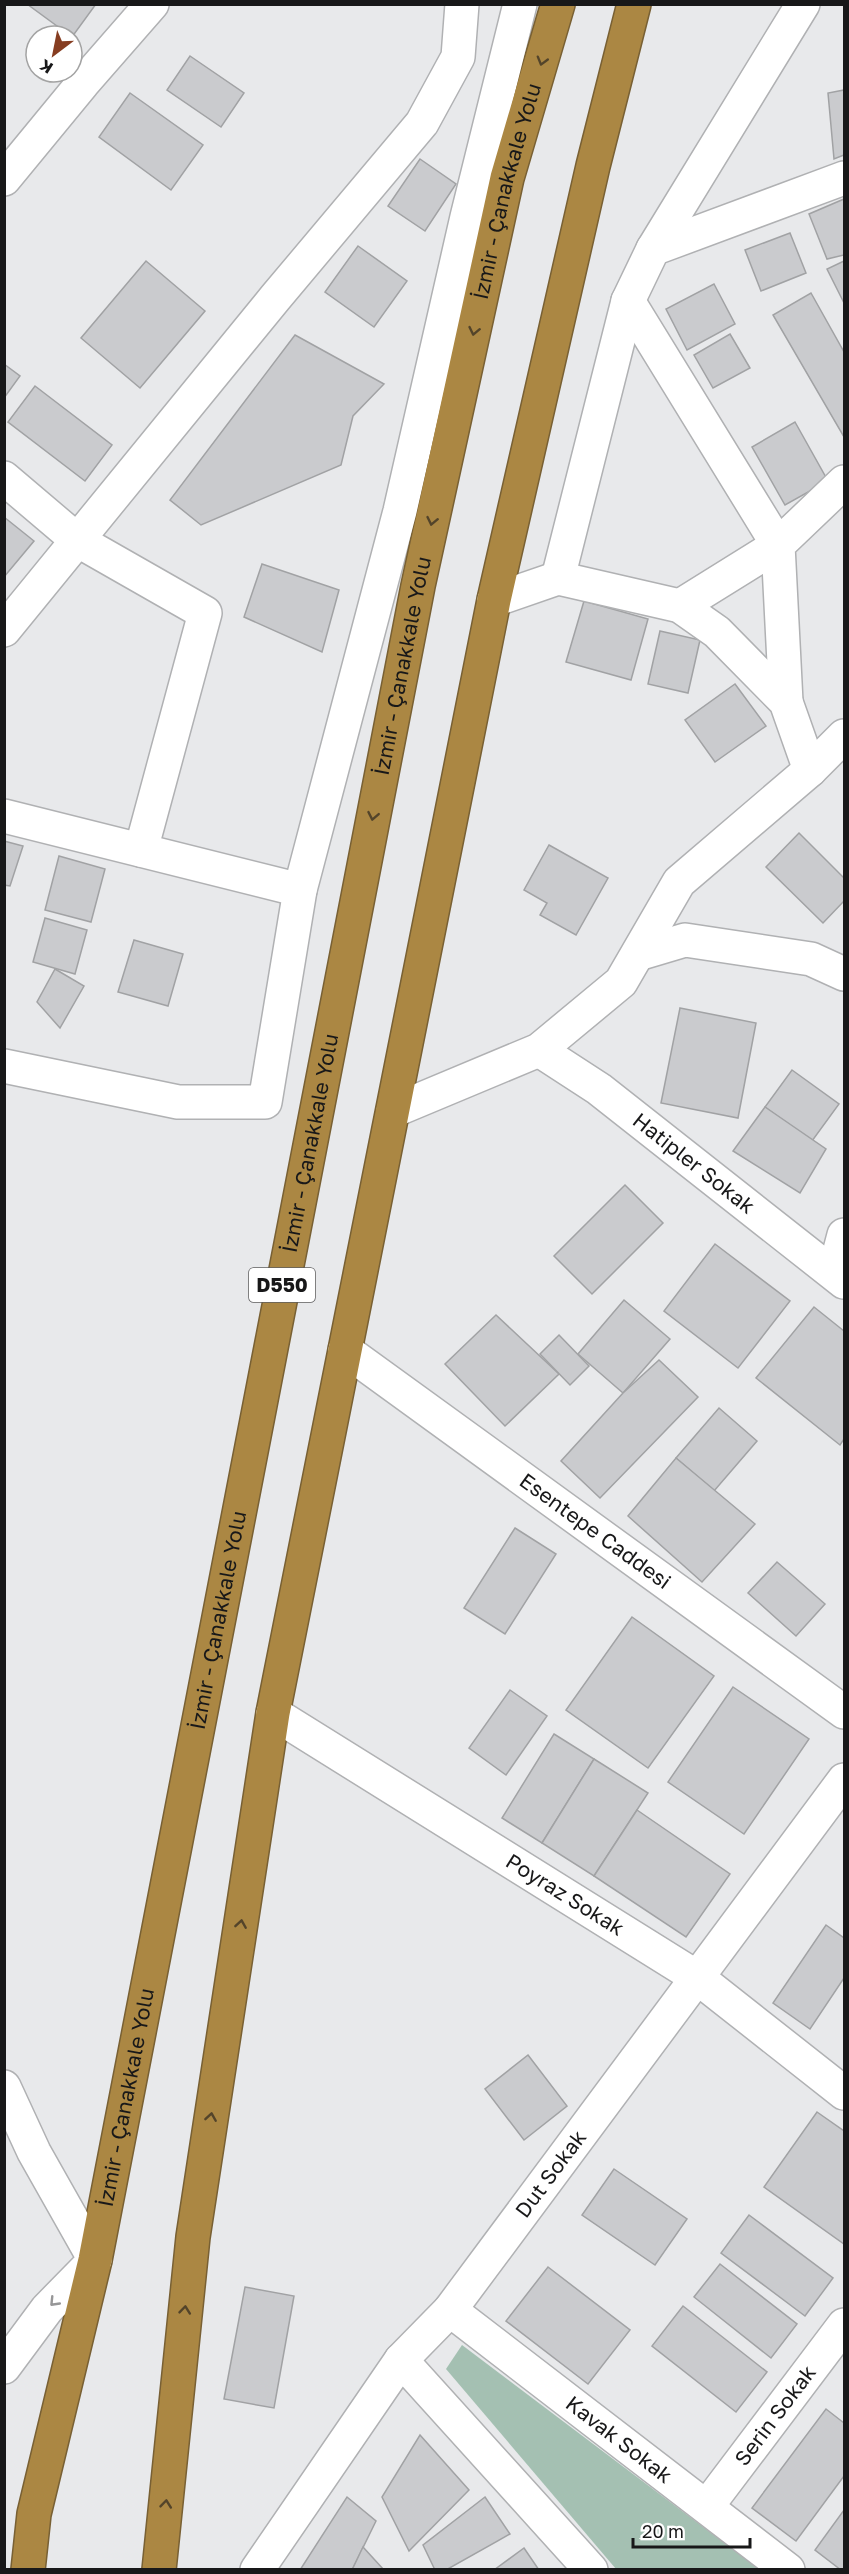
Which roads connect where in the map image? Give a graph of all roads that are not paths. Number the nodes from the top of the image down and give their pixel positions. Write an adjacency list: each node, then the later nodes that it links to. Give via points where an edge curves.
1 (152, 4): 8 (street)
2 (462, 4): 13 (street, via 458,57 422,123 267,306)
3 (520, 4): 24 (street, via 400,512)
4 (558, 4): 39 (highway, İzmir - Çanakkale Yolu / D550, one-way to 39, via 507,178 418,586)
5 (634, 4): 16 (highway, via 590,177)
6 (803, 4): 9 (street)
7 (844, 178): 9 (street)
8 (4, 179)
9 (653, 249): 10 (street)
10 (628, 301): 14 (street); 15 (street)
11 (4, 478): 13 (street)
12 (844, 482): 14 (street)
13 (78, 540): 18 (street); 23 (street, via 205,613)
14 (778, 545): 17 (street); 19 (street)
15 (558, 578): 16 (street); 17 (street)
16 (494, 600): 29 (highway)
17 (680, 606): 19 (street, via 717,632)
18 (4, 630)
19 (786, 702): 21 (street)
20 (844, 736): 21 (street)
21 (810, 770): 25 (street, via 679,882)
22 (4, 816): 23 (street)
23 (141, 850): 24 (street)
24 (300, 890): 28 (street, via 266,1102 178,1102)
25 (638, 954): 26 (street, via 685,940 811,959); 27 (street, via 621,982)
26 (844, 974)
27 (539, 1050): 29 (street); 31 (street, Hatipler Sokak, via 599,1089)
28 (4, 1066)
29 (393, 1112): 32 (highway)
30 (844, 1235): 31 (street)
31 (839, 1278)
32 (345, 1350): 33 (street, Esentepe Caddesi); 34 (highway)
33 (844, 1708)
34 (273, 1713): 36 (street, Poyraz Sokak); 46 (highway, one-way to 34, via 193,2237)
35 (844, 1780): 36 (street, Dut Sokak)
36 (698, 1978): 38 (street, Poyraz Sokak); 40 (street, Dut Sokak)
37 (4, 2087): 39 (street, via 34,2151)
38 (844, 2092)
39 (95, 2260): 43 (street, one-way to 43, via 47,2309); 45 (highway, İzmir - Çanakkale Yolu / D550, via 34,2514)
40 (450, 2310): 42 (street, Dut Sokak); 44 (street, Kavak Sokak)
41 (844, 2325): 44 (street, Serin Sokak)
42 (401, 2360): 47 (street, Dut Sokak); 48 (street)
43 (4, 2367)
44 (708, 2505): 49 (street, Kavak Sokak)
45 (28, 2570)
46 (159, 2570)
47 (257, 2570)
48 (591, 2570)
49 (788, 2570)

